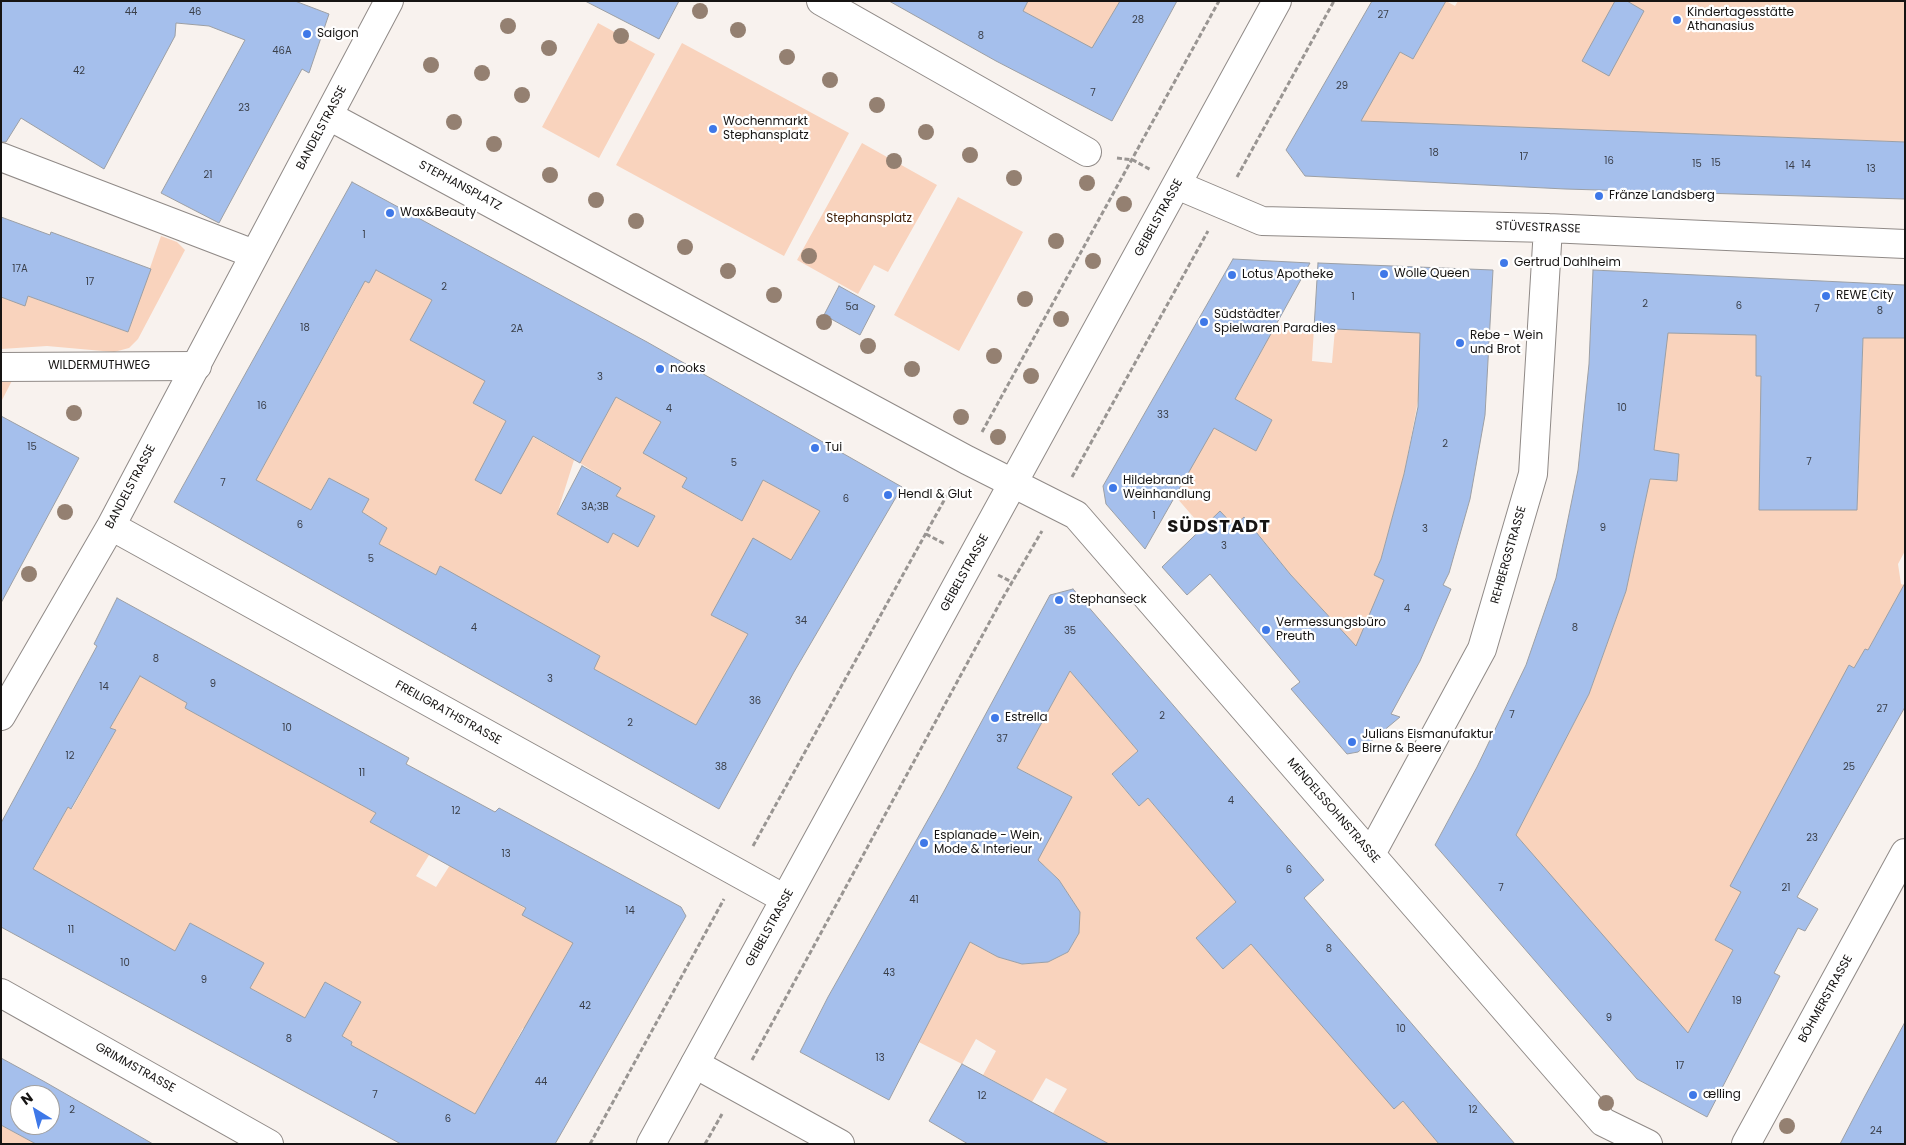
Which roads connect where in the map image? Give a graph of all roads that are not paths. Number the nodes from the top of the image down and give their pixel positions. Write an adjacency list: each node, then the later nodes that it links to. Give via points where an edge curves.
1 (389, 1): 4 (street, BANDELSTRASSE)
2 (822, 1): 5 (street)
3 (1277, 1): 7 (street, GEIBELSTRASSE)
4 (329, 116): 10 (street, BANDELSTRASSE); 13 (street, STEPHANSPLATZ)
5 (1087, 152)
6 (1, 157): 10 (street)
7 (1178, 185): 8 (street, STÜVESTRASSE, via 1262,221); 13 (street, GEIBELSTRASSE)
8 (1548, 228): 9 (street, STÜVESTRASSE); 17 (street, REHBERGSTRASSE, via 1533,474 1482,649)
9 (1905, 244)
10 (254, 254): 11 (street, BANDELSTRASSE)
11 (197, 366): 12 (street, WILDERMUTHWEG); 14 (street, BANDELSTRASSE)
12 (1, 367)
13 (1013, 484): 17 (street, MENDELSSOHNSTRASSE, via 1076,515); 18 (street, GEIBELSTRASSE)
14 (110, 526): 15 (street, BANDELSTRASSE); 18 (street, FREILIGRATHSTRASSE)
15 (1, 716)
16 (1905, 853): 25 (street, BÖHMERSTRASSE)
17 (1370, 854): 24 (street, MENDELSSOHNSTRASSE, via 1604,1122)
18 (785, 899): 20 (street, GEIBELSTRASSE)
19 (1, 992): 21 (street, GRIMMSTRASSE)
20 (695, 1064): 22 (street, GEIBELSTRASSE); 23 (street)
21 (269, 1144)
22 (651, 1144)
23 (840, 1144)
24 (1648, 1144)
25 (1746, 1144)

